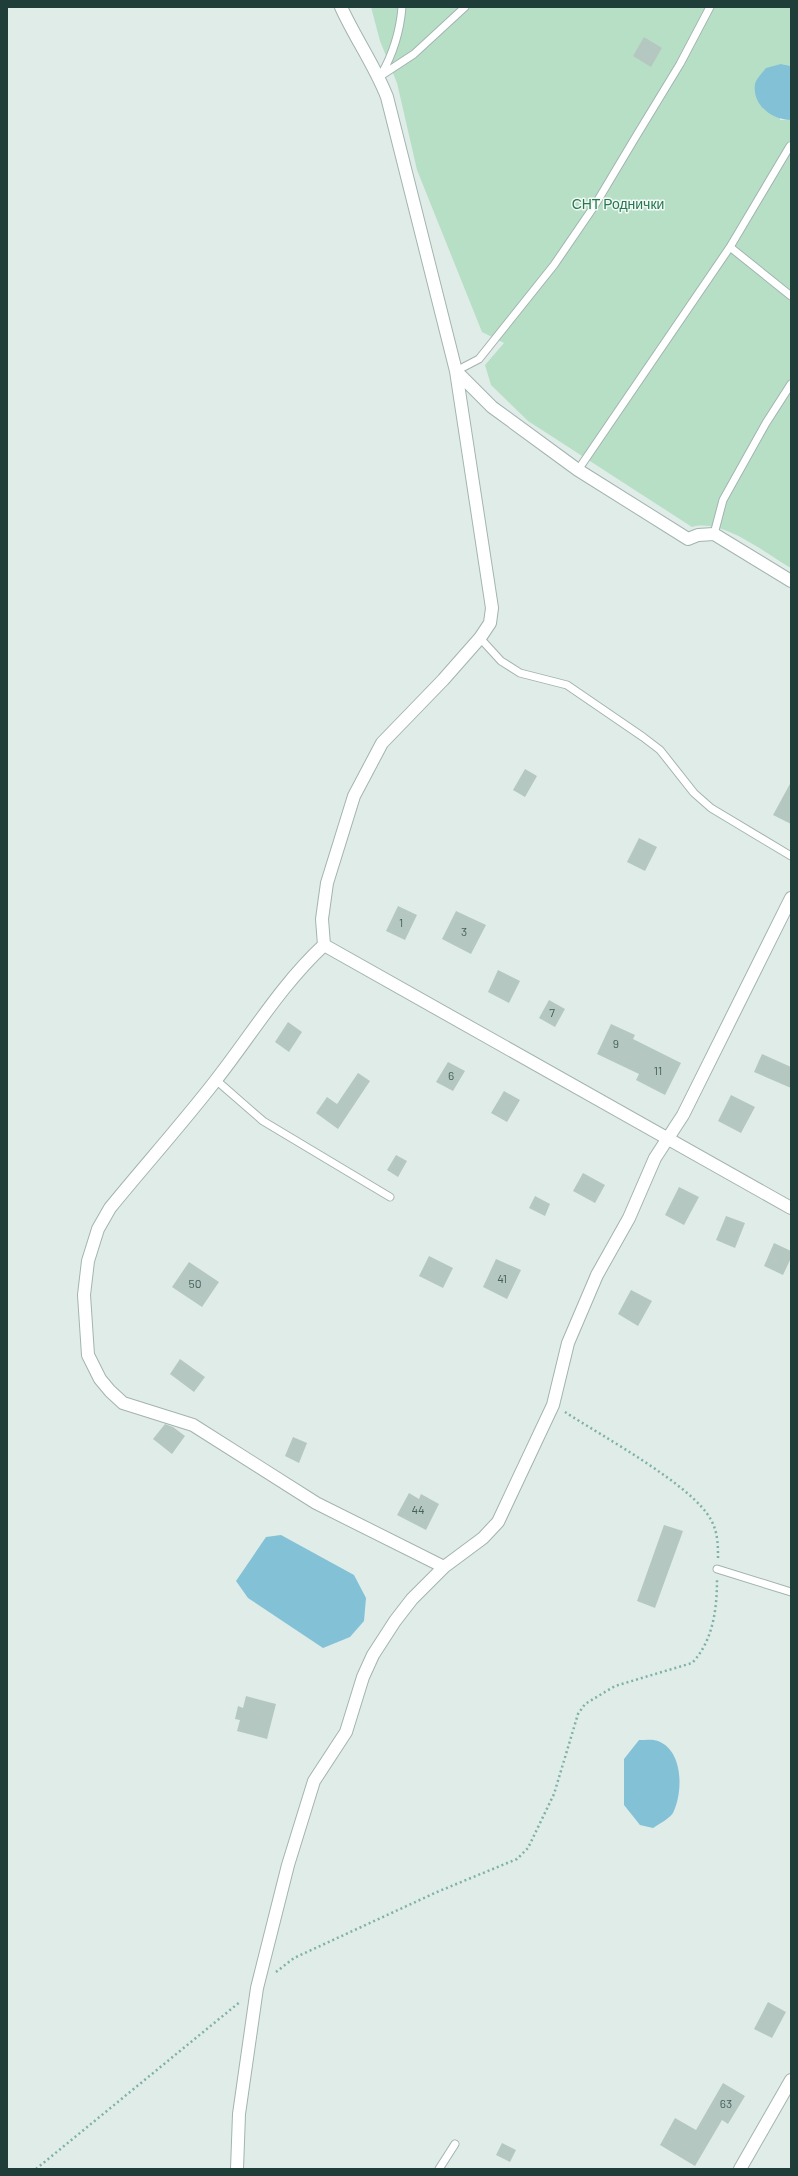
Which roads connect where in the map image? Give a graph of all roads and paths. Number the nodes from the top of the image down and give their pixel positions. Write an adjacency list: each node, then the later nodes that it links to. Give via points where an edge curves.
1 (341, 7): 5 (street, via 352,31)
2 (402, 7): 5 (lane, via 401,22 391,57)
3 (465, 7): 5 (lane, via 414,54)
4 (710, 7): 9 (lane, via 644,124 554,265 479,359)
5 (380, 77): 9 (street)
6 (790, 146): 7 (lane)
7 (730, 247): 8 (lane); 11 (lane)
8 (791, 296)
9 (456, 370): 11 (street, via 492,407); 14 (street, via 492,608 490,623)
10 (791, 384): 12 (lane, via 723,500)
11 (578, 470): 12 (street, via 688,539 698,535)
12 (714, 534): 13 (street)
13 (791, 581)
14 (480, 638): 15 (lane, via 501,661 520,673 568,685 643,737 660,750 694,793 711,808); 17 (street, via 382,743 354,796 327,883 322,918)
15 (791, 856)
16 (791, 898): 19 (street)
17 (324, 945): 18 (street, via 300,967 279,993); 19 (street)
18 (216, 1080): 20 (lane, via 263,1121); 23 (street, via 110,1208 98,1230 88,1261 84,1295 88,1355 100,1379 123,1403 193,1425 316,1503)
19 (669, 1139): 21 (street); 22 (street, via 655,1158 629,1218 596,1275 568,1343)
20 (390, 1197)
21 (791, 1208)
22 (553, 1405): 23 (street, via 498,1522 484,1538); 24 (path, via 673,1482 702,1507 712,1521 718,1542)
23 (444, 1567): 27 (street, via 412,1599 373,1655 363,1677 346,1732 314,1781 288,1865)
24 (718, 1569): 25 (lane); 26 (path, via 717,1603 711,1630 698,1657 692,1663 615,1686 585,1704 578,1714 554,1794 528,1848 517,1859 437,1892 294,1958)
25 (791, 1592)
26 (274, 1973)
27 (257, 1988): 30 (path); 31 (street, via 239,2114)
28 (791, 2080): 33 (street)
29 (455, 2144): 32 (lane)
30 (36, 2169)
31 (237, 2169)
32 (439, 2169)
33 (740, 2169)

